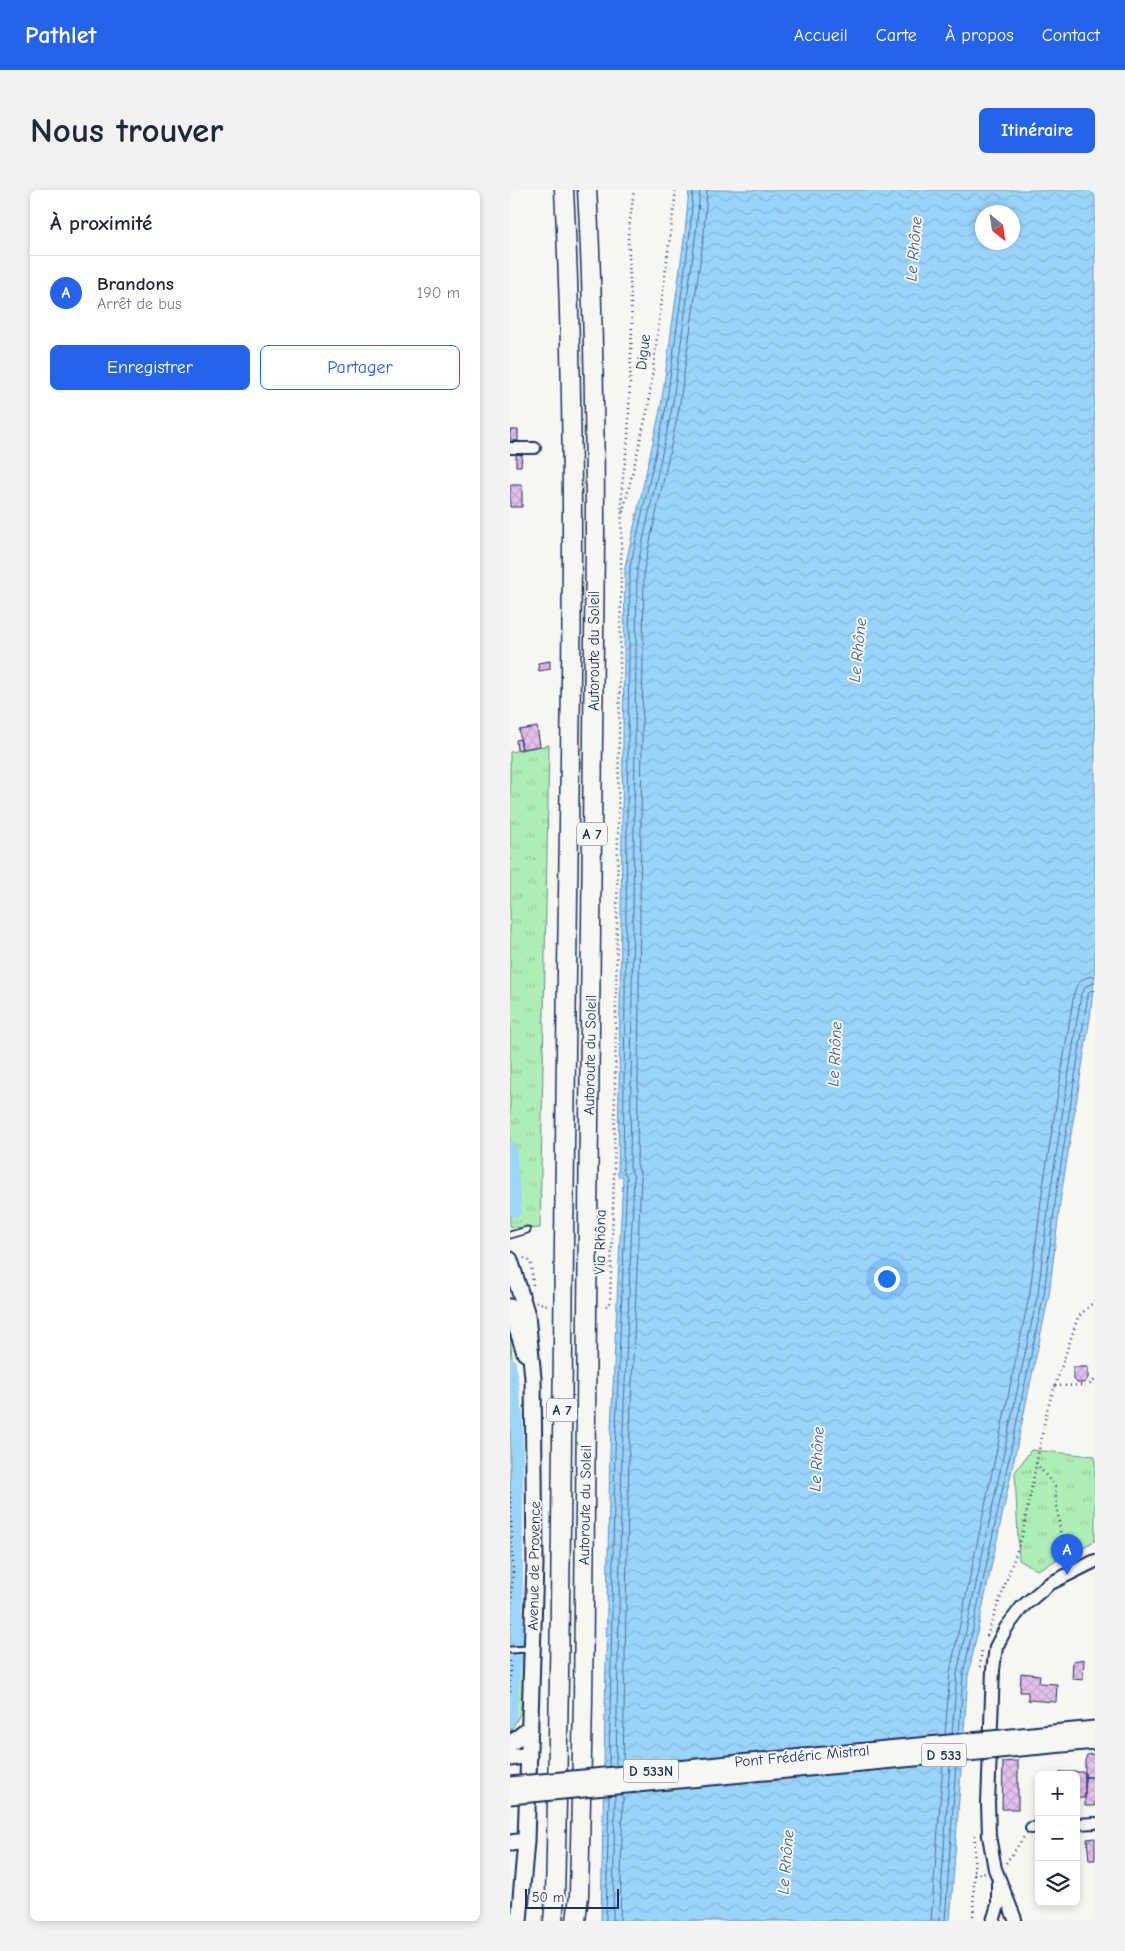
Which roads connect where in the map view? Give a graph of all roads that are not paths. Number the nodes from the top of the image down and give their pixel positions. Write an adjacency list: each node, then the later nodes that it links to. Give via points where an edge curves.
1 (564, 190): 31 (highway, Autoroute du Soleil / A 7, via 569,286 572,545 559,1708)
2 (587, 190): 32 (highway, Autoroute du Soleil / A 7, via 595,390 595,543 583,1701)
3 (510, 448): 4 (street)
4 (535, 448)
5 (527, 1230): 6 (lane)
6 (510, 1235)
7 (510, 1260): 9 (main road, Avenue de Provence, via 528,1315)
8 (510, 1307): 9 (main road, Avenue de Provence)
9 (534, 1378): 11 (main road, Avenue de Provence)
10 (1095, 1561): 27 (street, via 1049,1584 1022,1607 996,1647 988,1803 989,1836)
11 (532, 1649): 12 (lane); 13 (main road, Avenue de Provence)
12 (510, 1650)
13 (530, 1728): 16 (main road); 17 (main road, Avenue de Provence)
14 (1095, 1729): 19 (main road, Pont Frédéric Mistral / D 533, bridge)
15 (1095, 1741): 19 (main road, Pont Frédéric Mistral / D 533, bridge)
16 (510, 1744)
17 (529, 1755): 18 (main road); 24 (main road, Avenue de Provence)
18 (510, 1758)
19 (792, 1763): 20 (main road, Pont Frédéric Mistral / D 533N, bridge); 21 (main road, Pont Frédéric Mistral / D 533N, bridge)
20 (510, 1784)
21 (510, 1796)
22 (1095, 1823): 23 (street)
23 (1080, 1824)
24 (526, 1841): 25 (main road); 28 (main road, Avenue de Provence)
25 (510, 1843)
26 (510, 1871): 28 (main road)
27 (998, 1876): 29 (street); 33 (street)
28 (522, 1882): 30 (main road, Avenue de Provence)
29 (1016, 1920): 33 (street, via 1007,1917)
30 (519, 1921)
31 (552, 1921)
32 (576, 1921)
33 (995, 1921)

